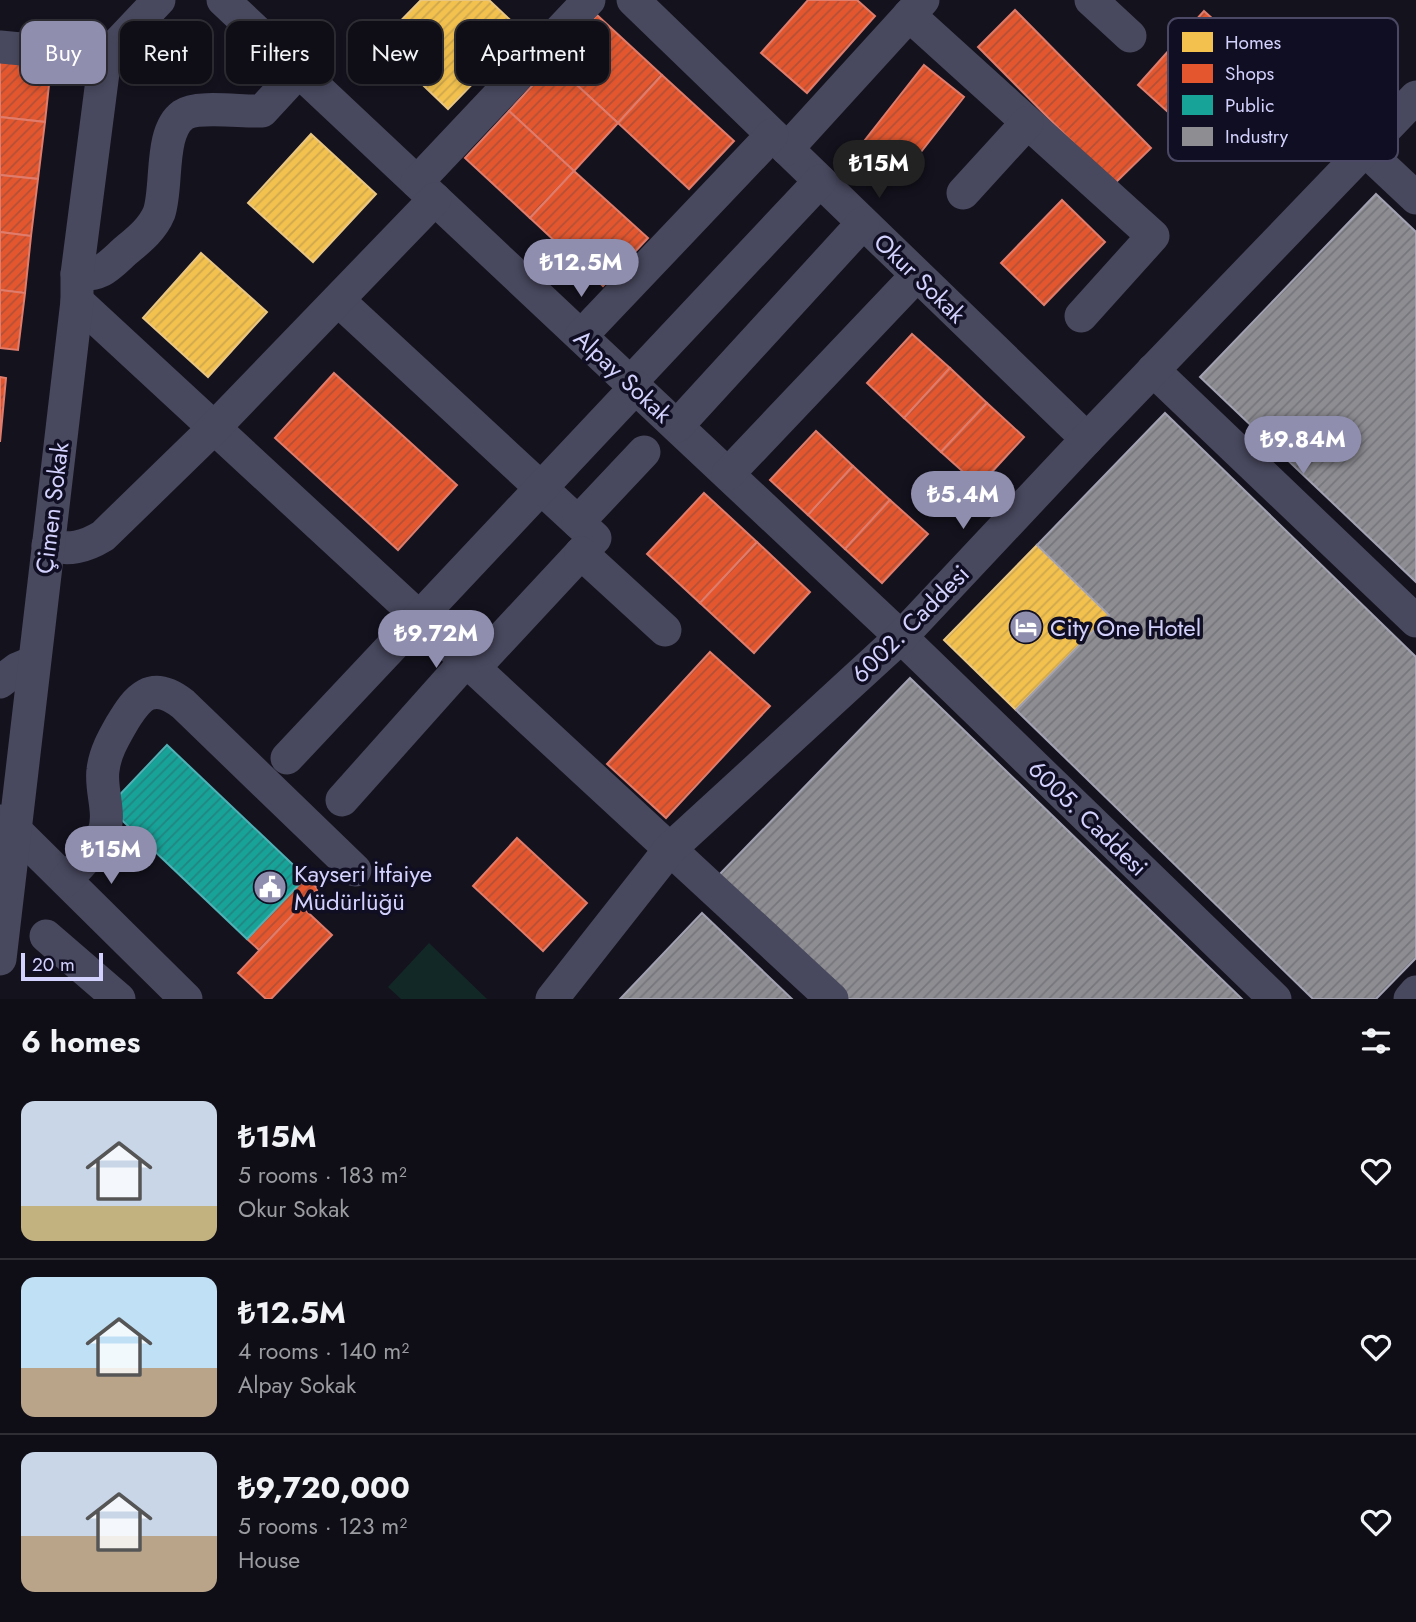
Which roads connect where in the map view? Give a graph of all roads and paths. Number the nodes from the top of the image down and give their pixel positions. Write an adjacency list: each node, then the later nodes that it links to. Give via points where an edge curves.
1 (159, 0): 11 (street)
2 (223, 0): 7 (street, Alpay Sokak)
3 (589, 0): 22 (street)
4 (1091, 0): 8 (street)
5 (653, 7): 18 (street, Okur Sokak)
6 (916, 8): 17 (street); 18 (street)
7 (245, 21)
8 (1130, 36)
9 (0, 47): 10 (street)
10 (21, 49)
11 (106, 55)
12 (101, 84): 27 (street, Çimen Sokak)
13 (287, 84): 27 (street, via 262,111 204,109 182,116 171,132 162,202 150,229)
14 (313, 84): 22 (street, Alpay Sokak)
15 (1416, 97): 16 (street, 6002. Caddesi)
16 (1398, 116)
17 (1027, 123): 23 (street); 29 (street, via 1153,236)
18 (779, 142): 21 (street, Okur Sokak); 30 (street)
19 (1354, 161): 31 (street, 6002. Caddesi)
20 (1377, 161): 24 (street)
21 (820, 181): 25 (street, Okur Sokak); 32 (street)
22 (426, 190): 28 (street); 30 (street, Alpay Sokak)
23 (963, 194)
24 (1416, 198)
25 (863, 223): 26 (street, Okur Sokak); 33 (street)
26 (917, 275): 35 (street, Okur Sokak); 37 (street)
27 (77, 288): 34 (street); 40 (street, Çimen Sokak)
28 (338, 300): 34 (street); 38 (street)
29 (1081, 316)
30 (580, 336): 32 (street, Alpay Sokak)
31 (1153, 370): 35 (street, 6002. Caddesi); 42 (street)
32 (633, 385): 33 (street, Alpay Sokak); 38 (street)
33 (677, 426): 37 (street, Alpay Sokak)
34 (214, 428): 40 (street, via 103,536 81,547); 41 (street)
35 (1087, 439): 44 (street, 6002. Caddesi)
36 (644, 452): 39 (street)
37 (728, 474): 44 (street, Alpay Sokak)
38 (541, 488): 39 (street); 41 (street)
39 (580, 538): 43 (street); 46 (street)
40 (48, 545): 45 (street, Çimen Sokak)
41 (420, 618): 46 (street); 48 (street)
42 (1416, 621)
43 (665, 630)
44 (901, 637): 51 (street, 6002. Caddesi); 62 (street, 6005. Caddesi)
45 (34, 662): 47 (street); 50 (street, Çimen Sokak)
46 (470, 664): 49 (street); 51 (street)
47 (0, 682)
48 (287, 758)
49 (342, 800)
50 (7, 825): 53 (street); 55 (street, Çimen Sokak)
51 (670, 849): 60 (street, 6002. Caddesi); 61 (street)
52 (355, 870): 53 (street, via 183,704 155,693 136,700 112,741 103,769 107,821 103,835)
53 (66, 880): 56 (street)
54 (46, 936): 58 (street)
55 (0, 959)
56 (161, 987): 59 (street)
57 (1416, 992): 63 (street)
58 (119, 999)
59 (186, 999)
60 (552, 999)
61 (832, 999)
62 (1275, 999)
63 (1410, 999)

